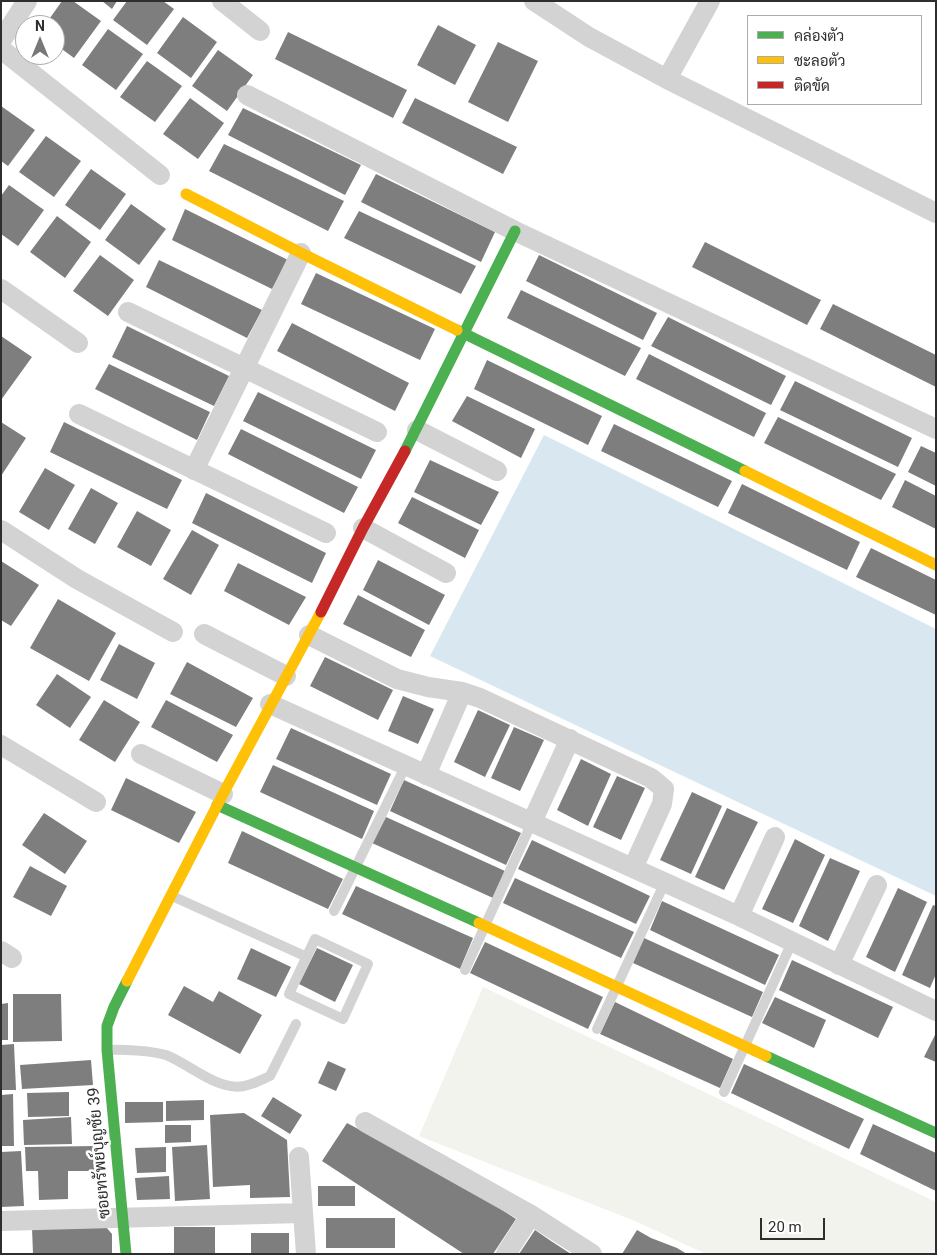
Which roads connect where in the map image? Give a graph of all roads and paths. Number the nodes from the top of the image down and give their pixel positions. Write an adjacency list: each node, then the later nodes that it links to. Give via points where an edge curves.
1 (27, 1): 6 (street)
2 (222, 1): 5 (street)
3 (534, 1): 8 (street, via 589,37)
4 (710, 1): 8 (street)
5 (260, 31)
6 (1, 41)
7 (1, 49): 10 (street)
8 (667, 79): 12 (street)
9 (247, 95): 13 (street)
10 (160, 175)
11 (186, 194): 14 (street)
12 (936, 213)
13 (515, 231): 17 (street, ซอยทรัพย์บุญชัย 39); 21 (street)
14 (301, 253): 17 (street); 19 (street)
15 (1, 289): 18 (street)
16 (128, 312): 19 (street)
17 (466, 334): 22 (street, ซอยทรัพย์บุญชัย 39); 29 (street)
18 (78, 343)
19 (244, 368): 23 (street); 24 (street)
20 (79, 414): 24 (street)
21 (936, 429)
22 (418, 430): 25 (street); 26 (street, ซอยทรัพย์บุญชัย 39)
23 (377, 432)
24 (194, 470): 28 (street)
25 (497, 471)
26 (363, 528): 30 (street); 33 (street, ซอยทรัพย์บุญชัย 39)
27 (1, 530): 31 (street, via 77,579)
28 (326, 533)
29 (936, 565)
30 (446, 573)
31 (173, 632)
32 (204, 634): 34 (street)
33 (309, 635): 34 (street, ซอยทรัพย์บุญชัย 39); 35 (street, via 397,679)
34 (286, 676): 36 (street, ซอยทรัพย์บุญชัย 39)
35 (462, 692): 37 (street); 41 (street)
36 (270, 704): 40 (street); 42 (street, ซอยทรัพย์บุญชัย 39)
37 (570, 739): 44 (street); 47 (street, via 651,778 664,789 662,804)
38 (1, 745): 43 (street)
39 (141, 754): 42 (street)
40 (406, 766): 41 (street); 46 (lane)
41 (426, 775): 44 (street)
42 (220, 799): 46 (street); 50 (street, ซอยทรัพย์บุญชัย 39)
43 (96, 802)
44 (532, 822): 47 (street); 53 (lane)
45 (775, 837): 52 (street)
46 (355, 867): 51 (lane); 53 (street)
47 (633, 868): 48 (street)
48 (665, 882): 52 (street); 58 (lane)
49 (877, 885): 56 (street)
50 (171, 896): 55 (lane); 63 (street, ซอยทรัพย์บุญชัย 39, via 114,1007 107,1026)
51 (334, 911)
52 (738, 916): 54 (street)
53 (486, 926): 57 (lane); 58 (street)
54 (792, 942): 56 (street); 62 (lane)
55 (307, 957): 55 (lane, via 290,994 343,1019 368,964 315,940)
56 (839, 965): 59 (street)
57 (465, 970)
58 (617, 987): 61 (lane); 62 (street)
59 (936, 1011)
60 (296, 1024): 63 (lane, via 270,1076 247,1086 231,1086 213,1080 166,1055)
61 (597, 1029)
62 (744, 1046): 64 (lane); 66 (street)
63 (107, 1050): 70 (street, ซอยทรัพย์บุญชัย 39)
64 (724, 1092)
65 (365, 1122): 69 (street)
66 (936, 1133)
67 (299, 1157): 68 (street)
68 (302, 1213): 70 (street); 73 (street)
69 (531, 1215): 74 (street); 75 (street)
70 (122, 1218): 71 (street); 72 (street, ซอยทรัพย์บุญชัย 39)
71 (1, 1221)
72 (126, 1254)
73 (306, 1254)
74 (506, 1254)
75 (592, 1254)

